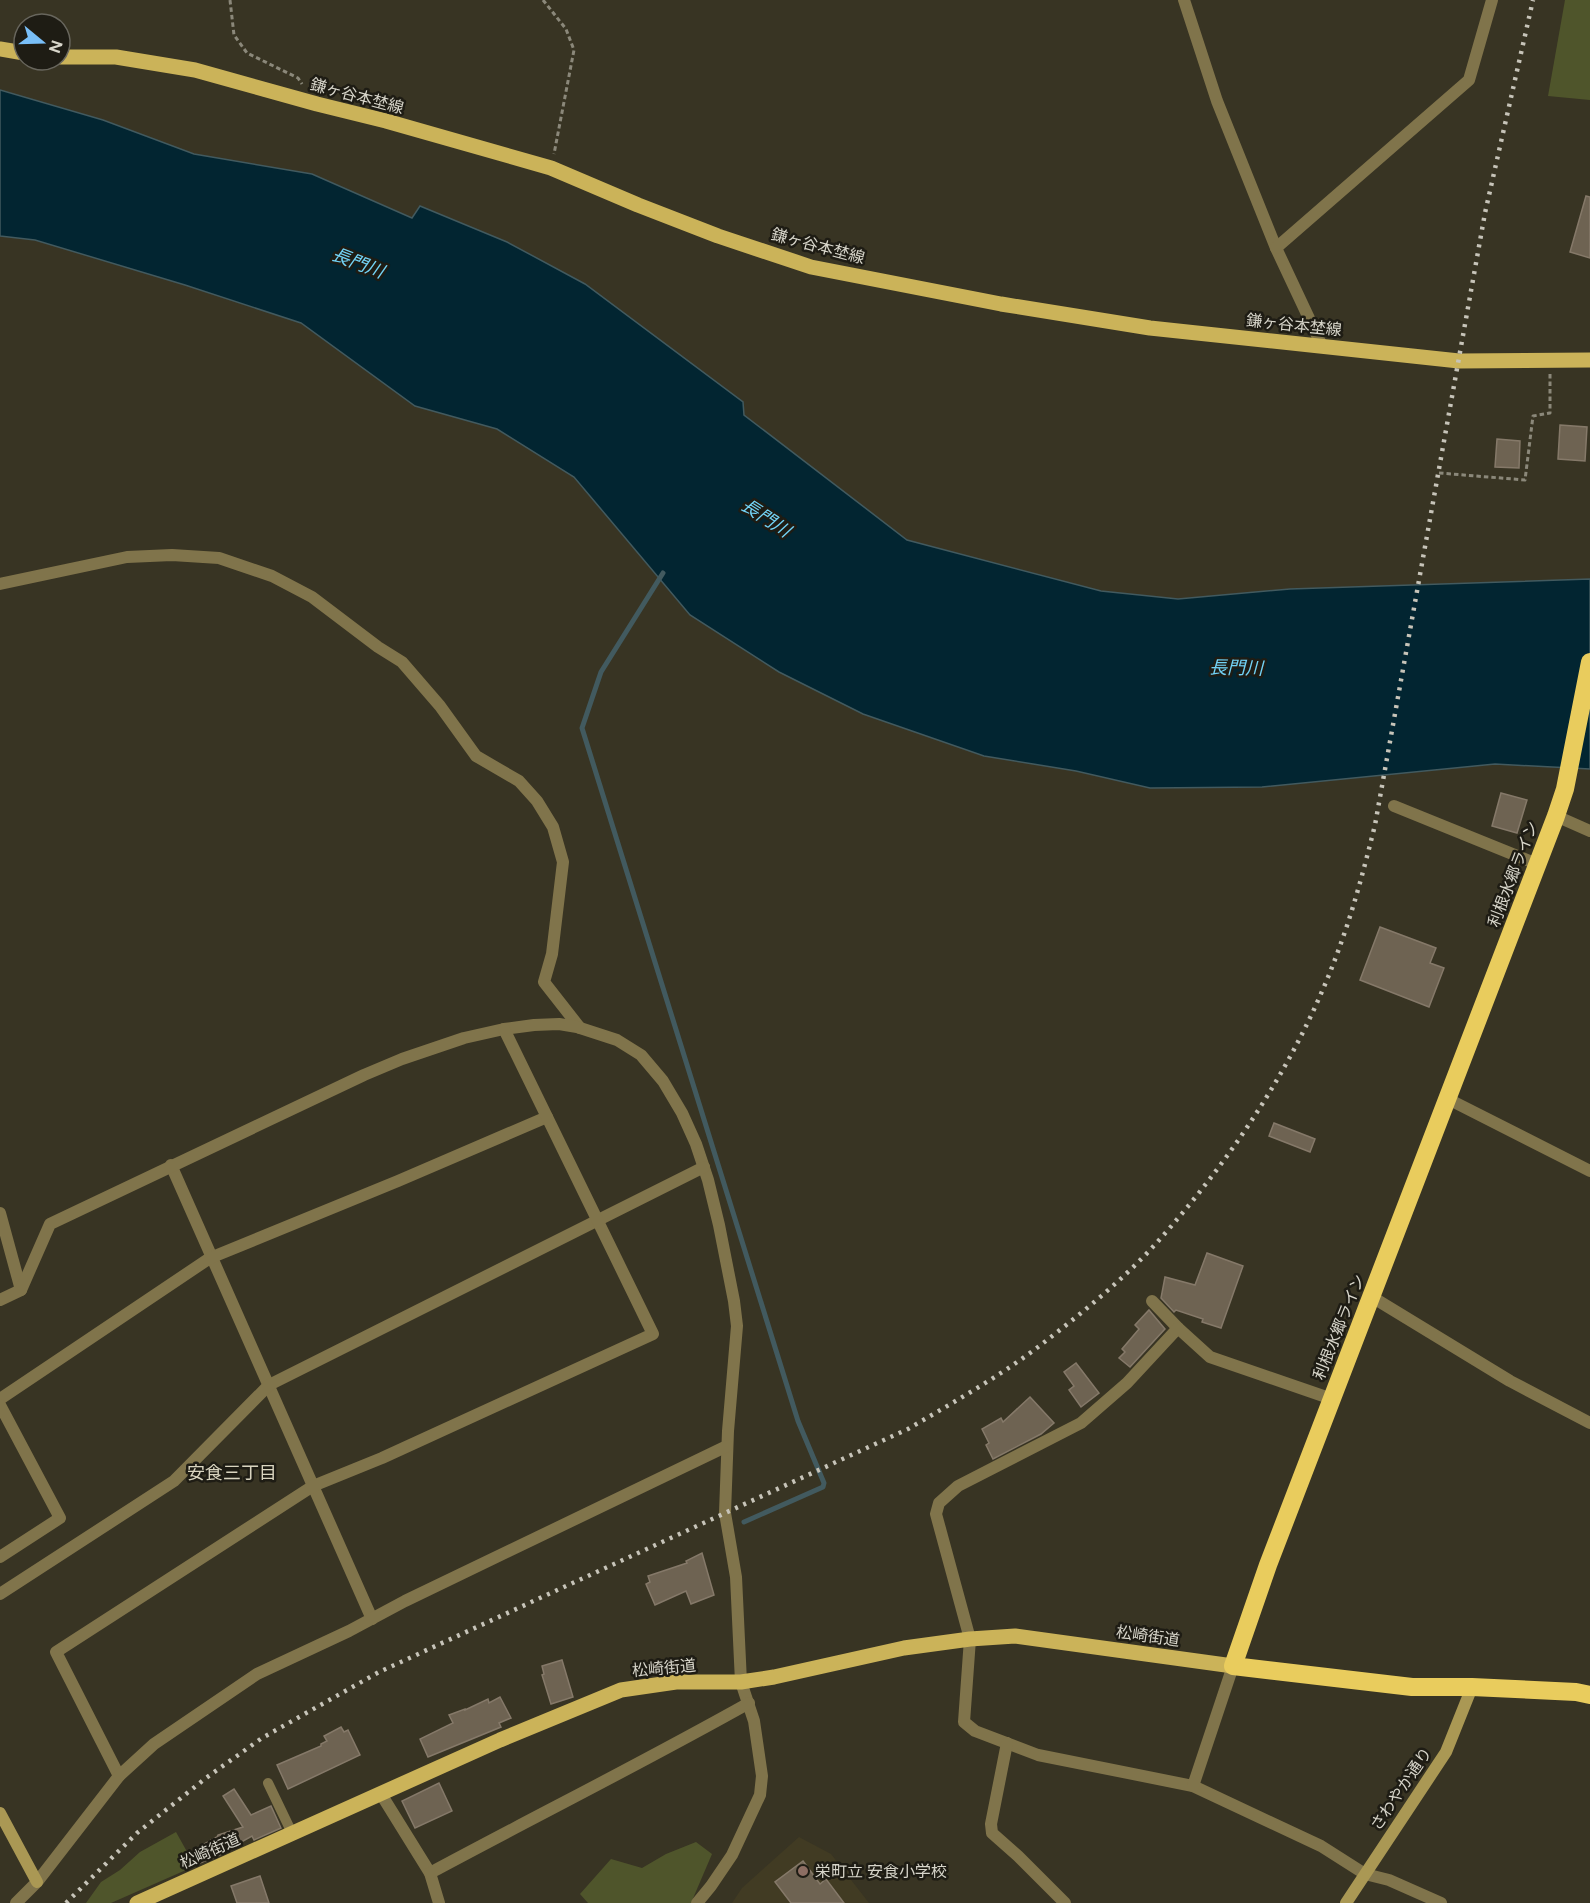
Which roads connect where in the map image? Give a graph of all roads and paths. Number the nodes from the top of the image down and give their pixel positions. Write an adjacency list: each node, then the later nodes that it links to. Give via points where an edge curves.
1 (230, 0): 6 (path, via 234,35 247,53 298,78)
2 (543, 0): 7 (path, via 566,29 574,50)
3 (1184, 0): 8 (street, via 1217,101)
4 (1492, 0): 8 (street, via 1469,80)
5 (72, 57): 6 (main road, 鎌ヶ谷本埜線, via 116,57 195,70)
6 (317, 104): 7 (main road, 鎌ヶ谷本埜線)
7 (551, 168): 9 (main road, 鎌ヶ谷本埜線, via 718,236 811,267 1150,328)
8 (1276, 248): 9 (street)
9 (1322, 346): 11 (main road, 鎌ヶ谷本埜線, via 1459,361)
10 (1590, 360): 11 (main road, 鎌ヶ谷本埜線)
11 (1551, 361): 12 (path, via 1550,413 1533,416 1525,480)
12 (1439, 473)
13 (0, 584): 19 (street, via 127,557 219,558 272,576 312,597 402,662 476,756 519,781 553,827 563,862 552,954 544,982)
14 (1590, 662): 16 (highway, 利根水郷ライン)
15 (1394, 806): 18 (street)
16 (1556, 816): 17 (street); 18 (highway, 利根水郷ライン)
17 (1590, 831)
18 (1537, 864): 21 (highway, 利根水郷ライン)
19 (580, 1028): 20 (street, via 559,1024); 24 (street, via 617,1040 641,1055 682,1113)
20 (504, 1029): 22 (street); 23 (street, via 402,1059)
21 (1448, 1099): 25 (street); 30 (highway, 利根水郷ライン)
22 (547, 1117): 27 (street); 28 (street)
23 (171, 1165): 28 (street); 29 (street, via 50,1224)
24 (704, 1167): 27 (street); 39 (street, via 737,1326)
25 (1590, 1171)
26 (0, 1213): 29 (street)
27 (598, 1222): 34 (street); 40 (street, via 653,1334)
28 (212, 1257): 34 (street); 35 (street)
29 (21, 1290): 31 (street)
30 (1372, 1297): 36 (highway, 利根水郷ライン); 38 (street, via 1510,1381)
31 (0, 1300)
32 (1152, 1301): 33 (street)
33 (1178, 1328): 36 (street, via 1210,1357); 44 (street, via 1132,1378 1081,1423 958,1486 939,1503 936,1514)
34 (269, 1385): 40 (street); 42 (street, via 174,1481)
35 (0, 1398)
36 (1332, 1399): 45 (highway, 利根水郷ライン)
37 (0, 1405): 41 (street, via 60,1518)
38 (1590, 1424)
39 (727, 1446): 43 (street); 46 (street, via 725,1513 736,1577)
40 (313, 1486): 43 (street); 51 (street, via 56,1652)
41 (0, 1557)
42 (0, 1594)
43 (372, 1619): 51 (street, via 257,1674 154,1744)
44 (970, 1639): 45 (main road, 松崎街道, via 1015,1636); 46 (main road, 松崎街道, via 904,1648); 50 (street, via 964,1722 975,1731)
45 (1233, 1666): 47 (highway, via 1412,1687); 53 (street)
46 (741, 1682): 49 (street); 54 (main road, 松崎街道, via 676,1682 621,1690)
47 (1472, 1687): 48 (highway); 58 (street, さわやか通り, via 1446,1752)
48 (1590, 1695)
49 (749, 1703): 57 (street); 64 (street, via 762,1776 760,1795 732,1855)
50 (1007, 1743): 53 (street, via 1038,1755); 65 (street, via 992,1833)
51 (119, 1776): 59 (street)
52 (268, 1783): 56 (lane)
53 (1193, 1786): 58 (street, via 1321,1846)
54 (381, 1794): 56 (main road, 松崎街道); 57 (street)
55 (0, 1813): 59 (street)
56 (292, 1833): 62 (main road, 松崎街道)
57 (430, 1873): 63 (street)
58 (1365, 1874): 60 (street, via 1389,1880); 66 (street, さわやか通り)
59 (37, 1882): 61 (street)
60 (1424, 1899): 67 (street)
61 (16, 1903)
62 (137, 1903)
63 (439, 1903)
64 (697, 1903)
65 (1065, 1903)
66 (1346, 1903)
67 (1442, 1903)

